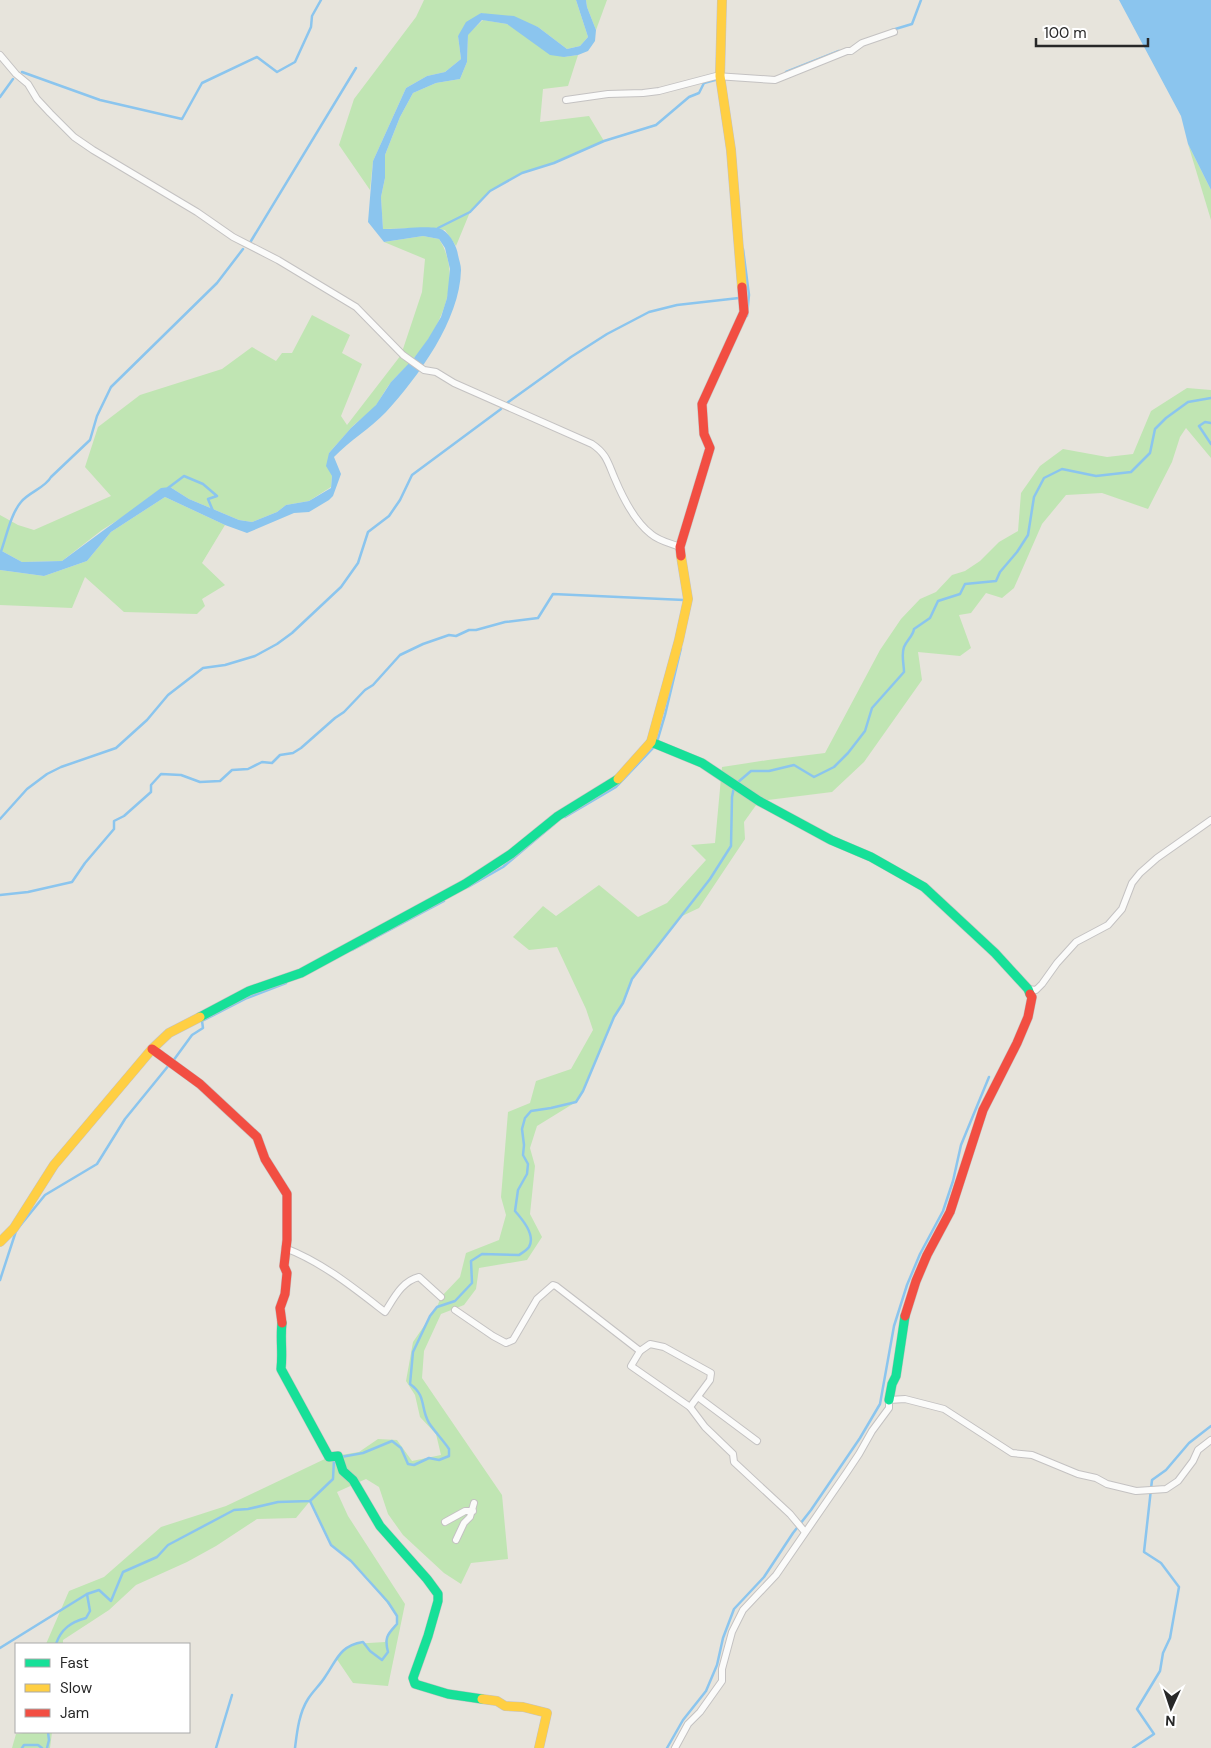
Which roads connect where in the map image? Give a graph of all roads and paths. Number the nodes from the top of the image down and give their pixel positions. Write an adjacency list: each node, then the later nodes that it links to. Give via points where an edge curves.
1 (722, 0): 4 (street)
2 (894, 32): 4 (street, via 775,80)
3 (0, 55): 6 (street, via 74,137 233,237 356,307 424,370 436,372 600,449 624,500 636,517 651,534)
4 (720, 76): 5 (street, via 643,94 608,94); 6 (street, via 744,312 702,404 704,434 710,448)
5 (566, 100)
6 (680, 546): 7 (street, via 688,599)
7 (651, 742): 9 (street, via 702,763 759,801 924,887 995,953); 10 (street, via 619,778 558,816 511,854 465,884 301,973 249,991 192,1020 169,1033)
8 (1211, 820): 9 (street, via 1140,873 1132,883 1122,909 1108,925 1076,942 1036,990)
9 (1028, 989): 17 (street, via 1032,997 1028,1017 983,1110 950,1212 927,1255 908,1303)
10 (152, 1049): 11 (street, via 54,1165 14,1228); 12 (street, via 200,1084 256,1137 265,1159 287,1194)
11 (0, 1242)
12 (286, 1248): 13 (street, via 337,1276 385,1312 410,1279 419,1277); 26 (street, via 285,1294 280,1308 283,1374 329,1457 338,1456 344,1471 353,1480 380,1526 438,1594 413,1678 415,1684 448,1694 547,1713)
13 (441, 1297)
14 (455, 1310): 15 (street, via 506,1343 513,1340 537,1299 556,1286)
15 (640, 1351): 16 (street, via 650,1344 664,1347 711,1373); 18 (street, via 631,1366)
16 (698, 1397): 18 (street); 20 (street)
17 (889, 1400): 19 (street, via 904,1399 944,1409 1012,1453 1032,1455 1078,1474 1136,1491 1166,1489 1178,1481 1198,1450); 24 (street, via 889,1408 860,1454)
18 (690, 1407): 24 (street, via 705,1428 733,1454 734,1462)
19 (1211, 1440)
20 (757, 1441)
21 (474, 1503): 22 (street)
22 (472, 1511): 23 (street); 25 (street)
23 (445, 1522)
24 (805, 1532): 27 (street, via 776,1575 744,1610 732,1632 722,1680 688,1724)
25 (456, 1540)
26 (539, 1748)
27 (675, 1748)

